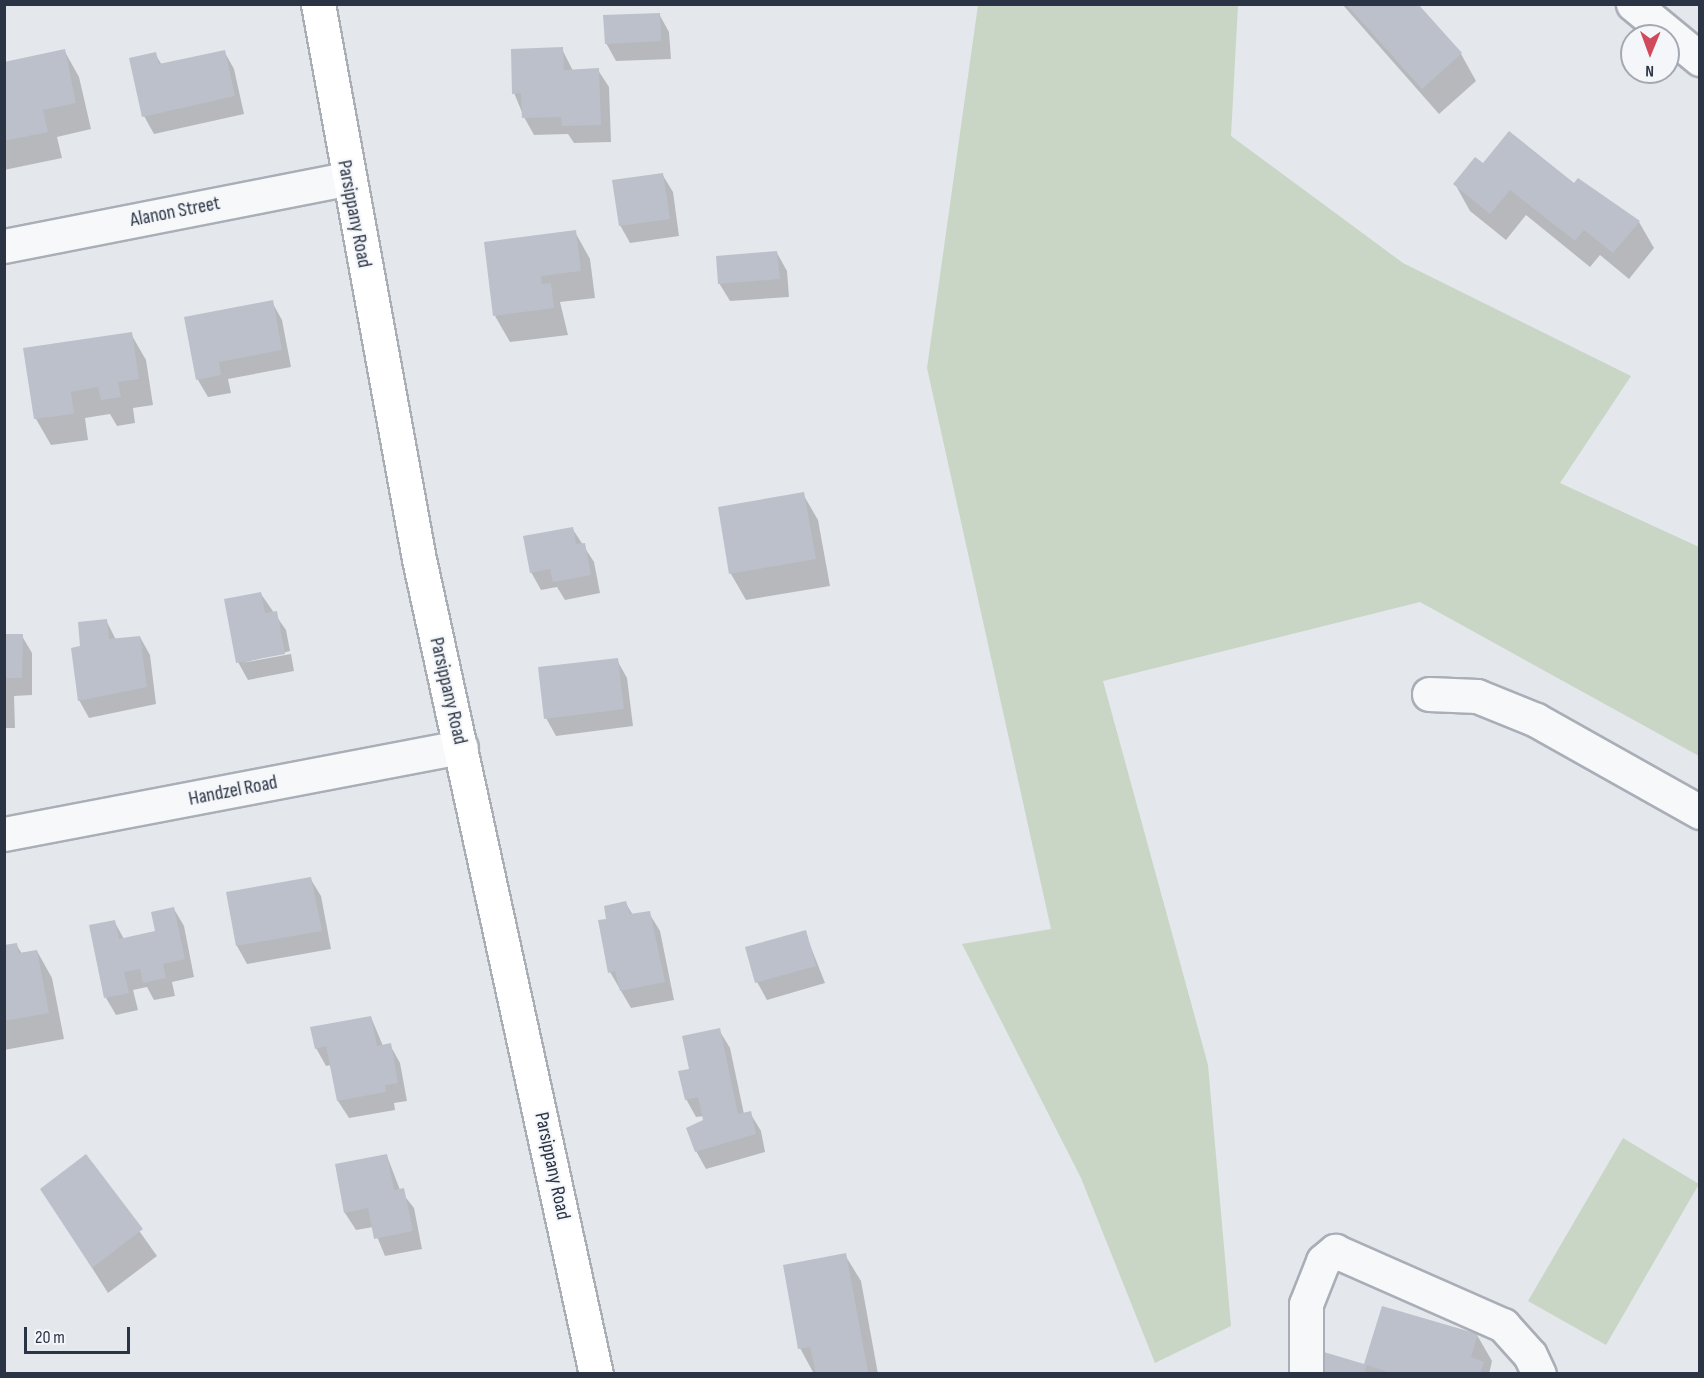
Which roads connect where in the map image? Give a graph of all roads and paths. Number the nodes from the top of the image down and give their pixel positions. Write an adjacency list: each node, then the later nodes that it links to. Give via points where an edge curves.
1 (318, 4): 4 (main road, Parsippany Road)
2 (1633, 4): 3 (street)
3 (1700, 59)
4 (346, 179): 5 (street, Alanon Street); 7 (main road, Parsippany Road)
5 (4, 246)
6 (1430, 694): 8 (street, via 1477,696 1536,720)
7 (461, 747): 9 (street, Handzel Road); 10 (main road, Parsippany Road)
8 (1700, 812)
9 (4, 834)
10 (596, 1374)
11 (1306, 1374): 12 (street, via 1306,1304 1323,1261 1335,1251 1503,1324)
12 (1539, 1374)

